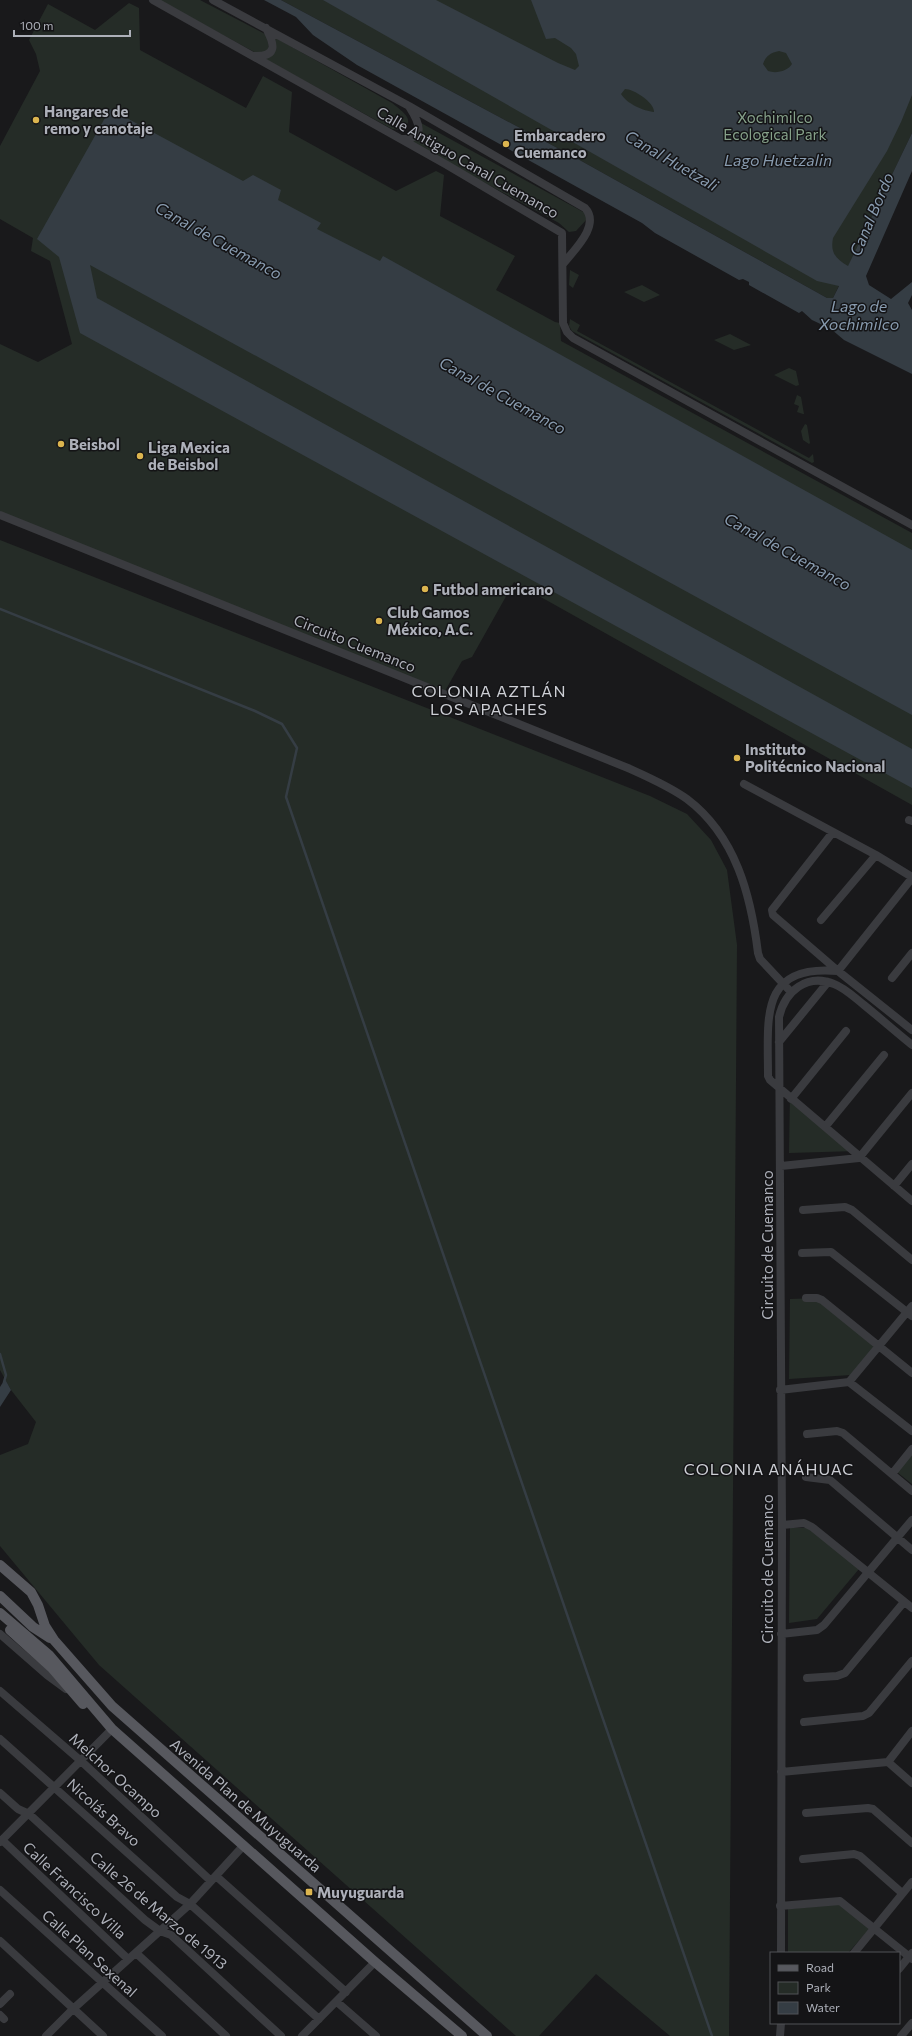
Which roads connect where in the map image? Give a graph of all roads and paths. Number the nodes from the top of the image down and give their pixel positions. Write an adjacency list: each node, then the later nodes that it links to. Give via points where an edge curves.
1 (153, 0): 4 (street, Calle Antiguo Canal Cuemanco)
2 (213, 0): 3 (street, Calle Antiguo Canal Cuemanco)
3 (265, 27): 4 (street, via 272,40 271,53 265,56); 5 (street, Calle Antiguo Canal Cuemanco)
4 (252, 55): 6 (street, Calle Antiguo Canal Cuemanco)
5 (409, 106): 6 (street, via 419,122 419,129 410,139); 7 (street, Calle Antiguo Canal Cuemanco, via 585,208 591,214 588,230)
6 (400, 139): 7 (street, Calle Antiguo Canal Cuemanco, via 562,233)
7 (563, 264): 9 (street, via 563,322 573,338)
8 (0, 515): 18 (street, Circuito Cuemanco, via 628,768 670,788 700,811 725,842 742,875 758,953 765,965)
9 (912, 525)
10 (744, 784): 11 (street)
11 (833, 832): 12 (street); 16 (street, via 772,910 773,915)
12 (876, 855): 13 (street); 14 (street)
13 (912, 878): 16 (street)
14 (821, 920)
15 (912, 953): 17 (street)
16 (838, 971): 18 (street, via 811,971); 21 (street)
17 (892, 978)
18 (783, 982): 20 (street, Circuito Cuemanco); 26 (street, via 774,998 768,1019 768,1076)
19 (828, 982): 20 (street, via 814,981); 23 (street); 24 (street, via 847,991)
20 (791, 992): 23 (street, Circuito de Cuemanco, via 781,1009 778,1025)
21 (911, 1026)
22 (846, 1031): 28 (street)
23 (779, 1042): 26 (street, Circuito de Cuemanco)
24 (912, 1045)
25 (884, 1055): 29 (street)
26 (779, 1089): 28 (street); 32 (street, Circuito de Cuemanco)
27 (912, 1093): 30 (street)
28 (791, 1099): 29 (street)
29 (825, 1127): 30 (street)
30 (859, 1158): 32 (street); 33 (street)
31 (912, 1164): 33 (street)
32 (781, 1166): 43 (street, Circuito de Cuemanco)
33 (894, 1186): 34 (street)
34 (912, 1202)
35 (803, 1210): 37 (street, via 845,1207 852,1210)
36 (802, 1253): 39 (street, via 831,1252)
37 (912, 1260)
38 (806, 1298): 40 (street, via 822,1300)
39 (910, 1312): 40 (street)
40 (878, 1346): 41 (street); 42 (street)
41 (912, 1373)
42 (849, 1382): 43 (street); 44 (street)
43 (780, 1390): 51 (street, Circuito de Cuemanco)
44 (912, 1432)
45 (807, 1434): 47 (street, via 837,1431 843,1433)
46 (912, 1450): 47 (street)
47 (892, 1474): 49 (street)
48 (806, 1477): 52 (street, via 830,1480)
49 (912, 1491)
50 (912, 1520): 52 (street)
51 (782, 1525): 55 (street, via 804,1523 812,1526); 62 (street, Circuito de Cuemanco)
52 (897, 1538): 53 (street); 55 (street)
53 (912, 1550)
54 (0, 1565): 63 (main road, via 31,1592 45,1626)
55 (869, 1573): 57 (street); 62 (street, via 817,1630)
56 (0, 1596): 63 (main road, via 32,1627)
57 (904, 1602): 58 (street); 65 (street, via 845,1673)
58 (912, 1608)
59 (0, 1613): 67 (main road, via 49,1655)
60 (0, 1622): 67 (main road)
61 (0, 1634): 67 (street, via 47,1675)
62 (781, 1634): 74 (street, Circuito de Cuemanco)
63 (54, 1640): 117 (main road, Avenida Plan de Muyuguarda, via 112,1706)
64 (912, 1661): 68 (street, via 869,1713 863,1716)
65 (807, 1678)
66 (0, 1690): 72 (street, Melchor Ocampo)
67 (76, 1691): 69 (main road, Avenida Plan de Muyuguarda)
68 (804, 1722)
69 (112, 1729): 72 (street); 82 (main road, Avenida Plan de Muyuguarda)
70 (912, 1732): 73 (street)
71 (0, 1739): 76 (street, Nicolás Bravo)
72 (81, 1761): 76 (street); 84 (street, Melchor Ocampo)
73 (888, 1762): 74 (street); 75 (street)
74 (781, 1772): 89 (street, Circuito de Cuemanco)
75 (912, 1783)
76 (54, 1786): 78 (street); 88 (street, Nicolás Bravo, via 177,1897)
77 (0, 1793): 78 (street, Calle 26 de Marzo de 1913)
78 (28, 1814): 80 (street); 91 (street, Calle 26 de Marzo de 1913)
79 (806, 1814): 81 (street, via 873,1809)
80 (1, 1841): 97 (street, Calle Francisco Villa)
81 (912, 1843)
82 (244, 1845): 84 (street); 98 (main road, Avenida Plan de Muyuguarda)
83 (803, 1859): 87 (street, via 854,1854 860,1856)
84 (214, 1879): 88 (street); 101 (street, Melchor Ocampo)
85 (912, 1882): 87 (street)
86 (0, 1890): 100 (street, Calle Plan Sexenal)
87 (902, 1893): 90 (street)
88 (190, 1904): 91 (street); 106 (street, Nicolás Bravo)
89 (780, 1906): 90 (street, via 836,1900); 93 (street, Circuito de Cuemanco)
90 (875, 1928): 94 (street); 96 (street)
91 (160, 1931): 95 (street); 113 (street, Calle 26 de Marzo de 1913, via 171,1935)
92 (0, 1941): 105 (street)
93 (781, 1952)
94 (855, 1952)
95 (136, 1953): 97 (street); 112 (street, Calle Francisco Villa)
96 (911, 1956): 99 (street)
97 (128, 1959): 100 (street)
98 (375, 1962): 101 (street); 116 (main road, Avenida Plan de Muyuguarda)
99 (900, 1968)
100 (102, 1983): 105 (street); 111 (street, Calle Plan Sexenal)
101 (346, 1992): 103 (street)
102 (10, 1994): 104 (street)
103 (337, 2002): 106 (street); 115 (street)
104 (0, 2004)
105 (73, 2009): 109 (street); 110 (street)
106 (319, 2019): 114 (street)
107 (912, 2023): 119 (street)
108 (781, 2024): 118 (street)
109 (48, 2036)
110 (103, 2036)
111 (162, 2036)
112 (226, 2036)
113 (281, 2036)
114 (303, 2036)
115 (376, 2036)
116 (462, 2036)
117 (487, 2036)
118 (780, 2036)
119 (901, 2036)

